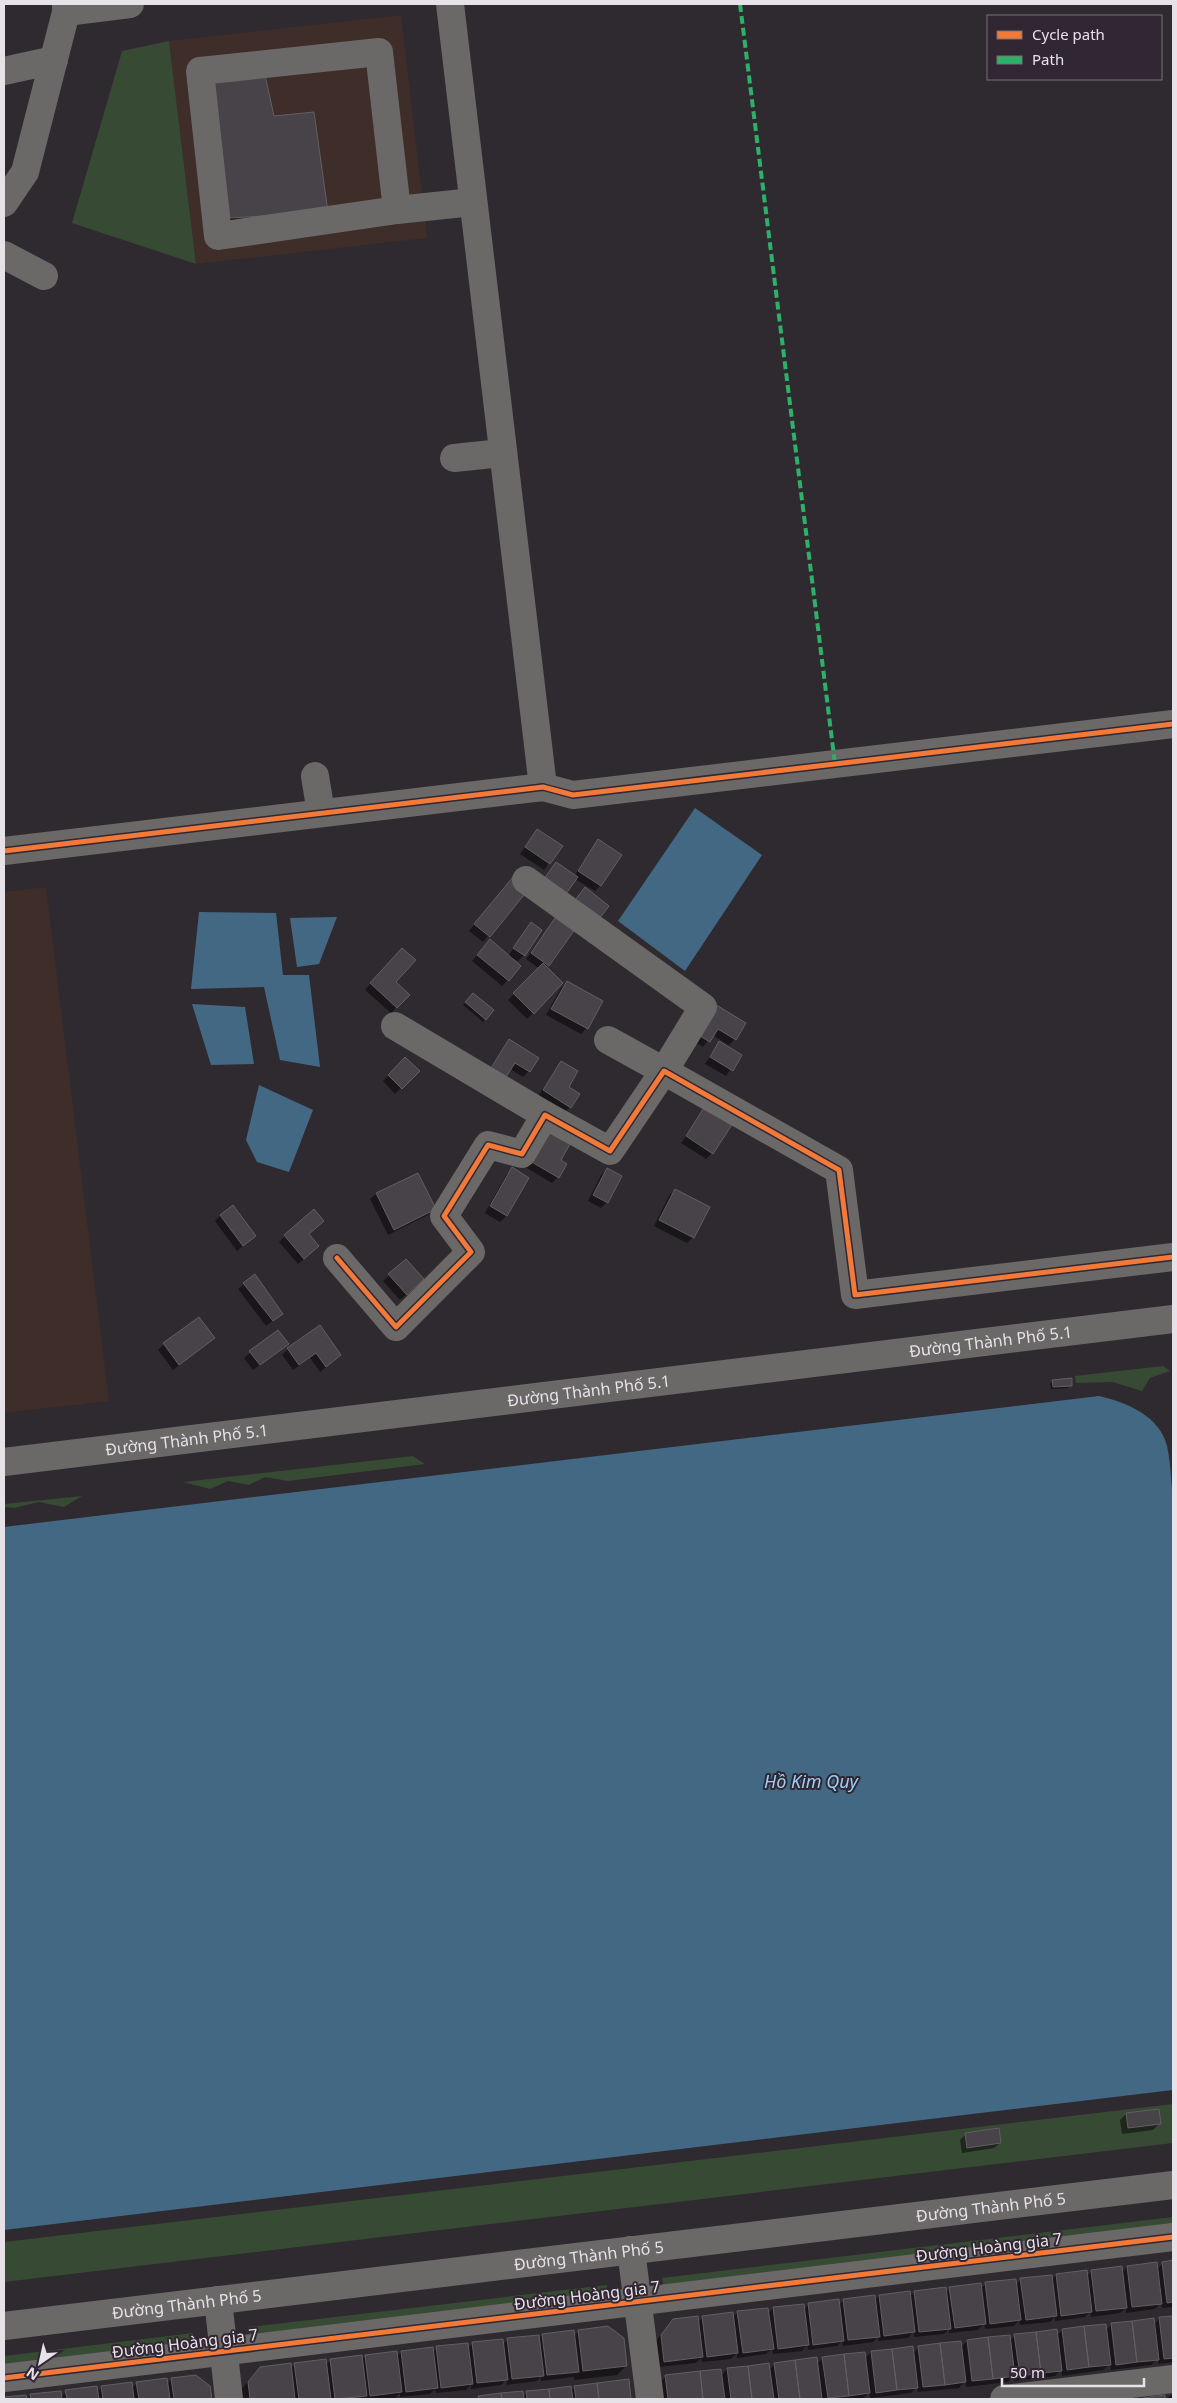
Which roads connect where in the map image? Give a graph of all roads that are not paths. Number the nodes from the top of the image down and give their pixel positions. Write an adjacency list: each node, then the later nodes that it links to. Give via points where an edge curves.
1 (130, 4): 3 (street)
2 (450, 4): 6 (street)
3 (66, 8): 4 (street)
4 (54, 60): 5 (street); 7 (street, via 25,172)
5 (4, 71)
6 (473, 202): 8 (street); 11 (street)
7 (4, 203)
8 (397, 210): 8 (street, via 218,236 200,71 379,52)
9 (4, 255): 10 (street)
10 (44, 276)
11 (502, 453): 12 (street); 15 (street)
12 (454, 458)
13 (1173, 724): 15 (street, via 573,796)
14 (315, 776): 16 (street)
15 (543, 787): 16 (street)
16 (320, 813): 17 (street)
17 (4, 851)
18 (526, 880): 21 (street, via 704,1007)
19 (395, 1026): 22 (street)
20 (608, 1040): 21 (street)
21 (664, 1071): 22 (street, via 610,1151); 23 (street, via 840,1170 855,1295)
22 (545, 1115): 24 (street, via 522,1154 488,1145 444,1216 471,1252 396,1328)
23 (1173, 1257)
24 (337, 1258)
25 (1173, 1319): 27 (street, Đường Thành Phố 5.1)
26 (4, 1458): 27 (street)
27 (4, 1462)
28 (1173, 2185): 30 (street, Đường Thành Phố 5)
29 (1173, 2237): 32 (street, Đường Hoàng gia 7)
30 (631, 2250): 31 (street, Đường Thành Phố 5); 32 (street)
31 (218, 2300): 33 (street, Đường Thành Phố 5); 34 (street)
32 (638, 2302): 34 (street, Đường Hoàng gia 7); 38 (street)
33 (4, 2326)
34 (224, 2351): 35 (street, Đường Hoàng gia 7); 37 (street)
35 (4, 2378)
36 (1173, 2379): 39 (street)
37 (229, 2399)
38 (650, 2399)
39 (1004, 2399)

